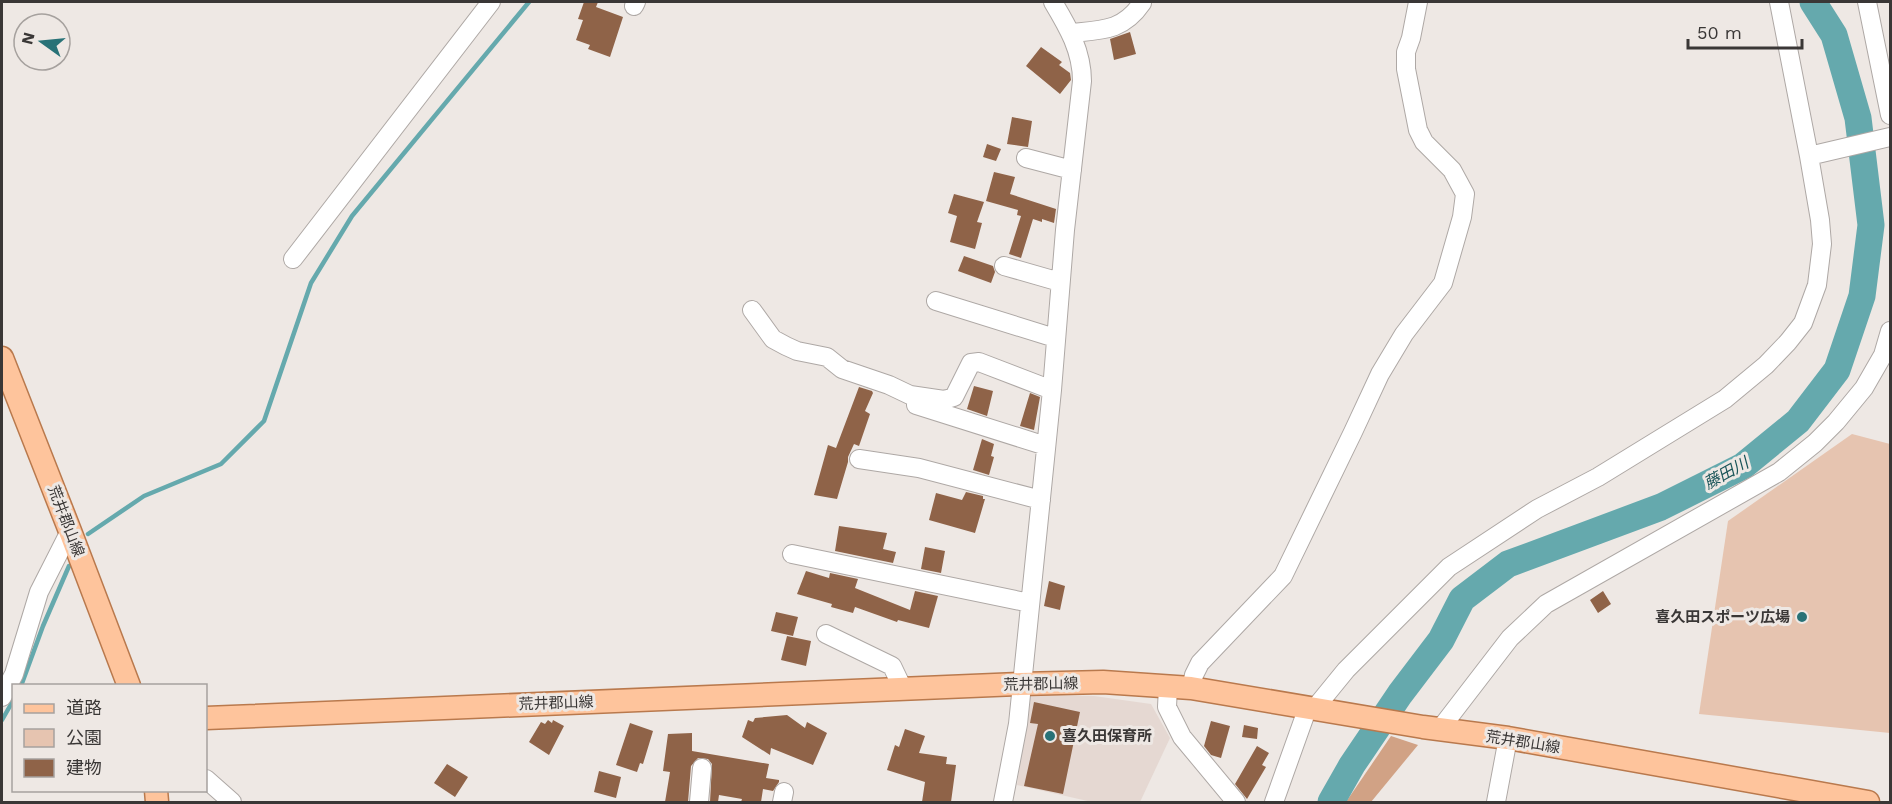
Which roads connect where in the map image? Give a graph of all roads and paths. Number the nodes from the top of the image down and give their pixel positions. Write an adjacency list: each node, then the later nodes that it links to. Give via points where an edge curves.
1 (491, 2): 13 (street)
2 (1053, 2): 7 (street)
3 (1418, 2): 32 (street, via 1406,69 1418,130 1424,142 1452,170 1465,194 1443,283 1404,334 1380,374 1283,576)
4 (1779, 2): 10 (street)
5 (1867, 2): 8 (street)
6 (1142, 3): 7 (street, via 1123,24)
7 (1071, 33): 12 (street, via 1082,64)
8 (1890, 115)
9 (1890, 137): 10 (street)
10 (1816, 155): 35 (street, via 1822,244 1817,285 1803,323 1788,342 1725,399 1598,477 1537,509 1449,567 1346,670)
11 (1026, 158): 12 (street)
12 (1072, 170): 15 (street)
13 (293, 259)
14 (1004, 266): 15 (street)
15 (1060, 282): 19 (street)
16 (936, 300): 19 (street)
17 (752, 310): 21 (street, via 773,339 797,351 827,357 842,369 910,395 944,400 954,397 971,363 979,362)
18 (1890, 331): 37 (street, via 1883,355 1864,388 1815,443 1779,472 1546,604 1510,638)
19 (1055, 338): 21 (street)
20 (2, 358): 26 (main road, 荒井郡山線)
21 (1052, 390): 23 (street)
22 (903, 401): 23 (street)
23 (1046, 446): 25 (street)
24 (859, 459): 25 (street, via 919,468)
25 (1041, 500): 28 (street)
26 (70, 531): 30 (main road, 荒井郡山線); 34 (street, via 39,592 14,674)
27 (792, 554): 28 (street)
28 (1030, 603): 31 (street)
29 (826, 634): 33 (street, via 891,666)
30 (128, 684)
31 (1020, 684): 32 (main road, 荒井郡山線, via 1103,682); 33 (main road, 荒井郡山線); 43 (street, via 1018,724)
32 (1180, 687): 35 (main road, 荒井郡山線); 44 (street, via 1167,707 1182,737)
33 (903, 689): 36 (main road, 荒井郡山線)
34 (2, 697)
35 (1318, 708): 37 (main road, 荒井郡山線); 45 (street)
36 (207, 718)
37 (1432, 728): 38 (main road, 荒井郡山線)
38 (1508, 738): 46 (street); 47 (main road, 荒井郡山線)
39 (702, 768): 42 (street)
40 (207, 780): 41 (street)
41 (232, 802)
42 (699, 802)
43 (1003, 802)
44 (1236, 802)
45 (1274, 802)
46 (1496, 802)
47 (1868, 802)

